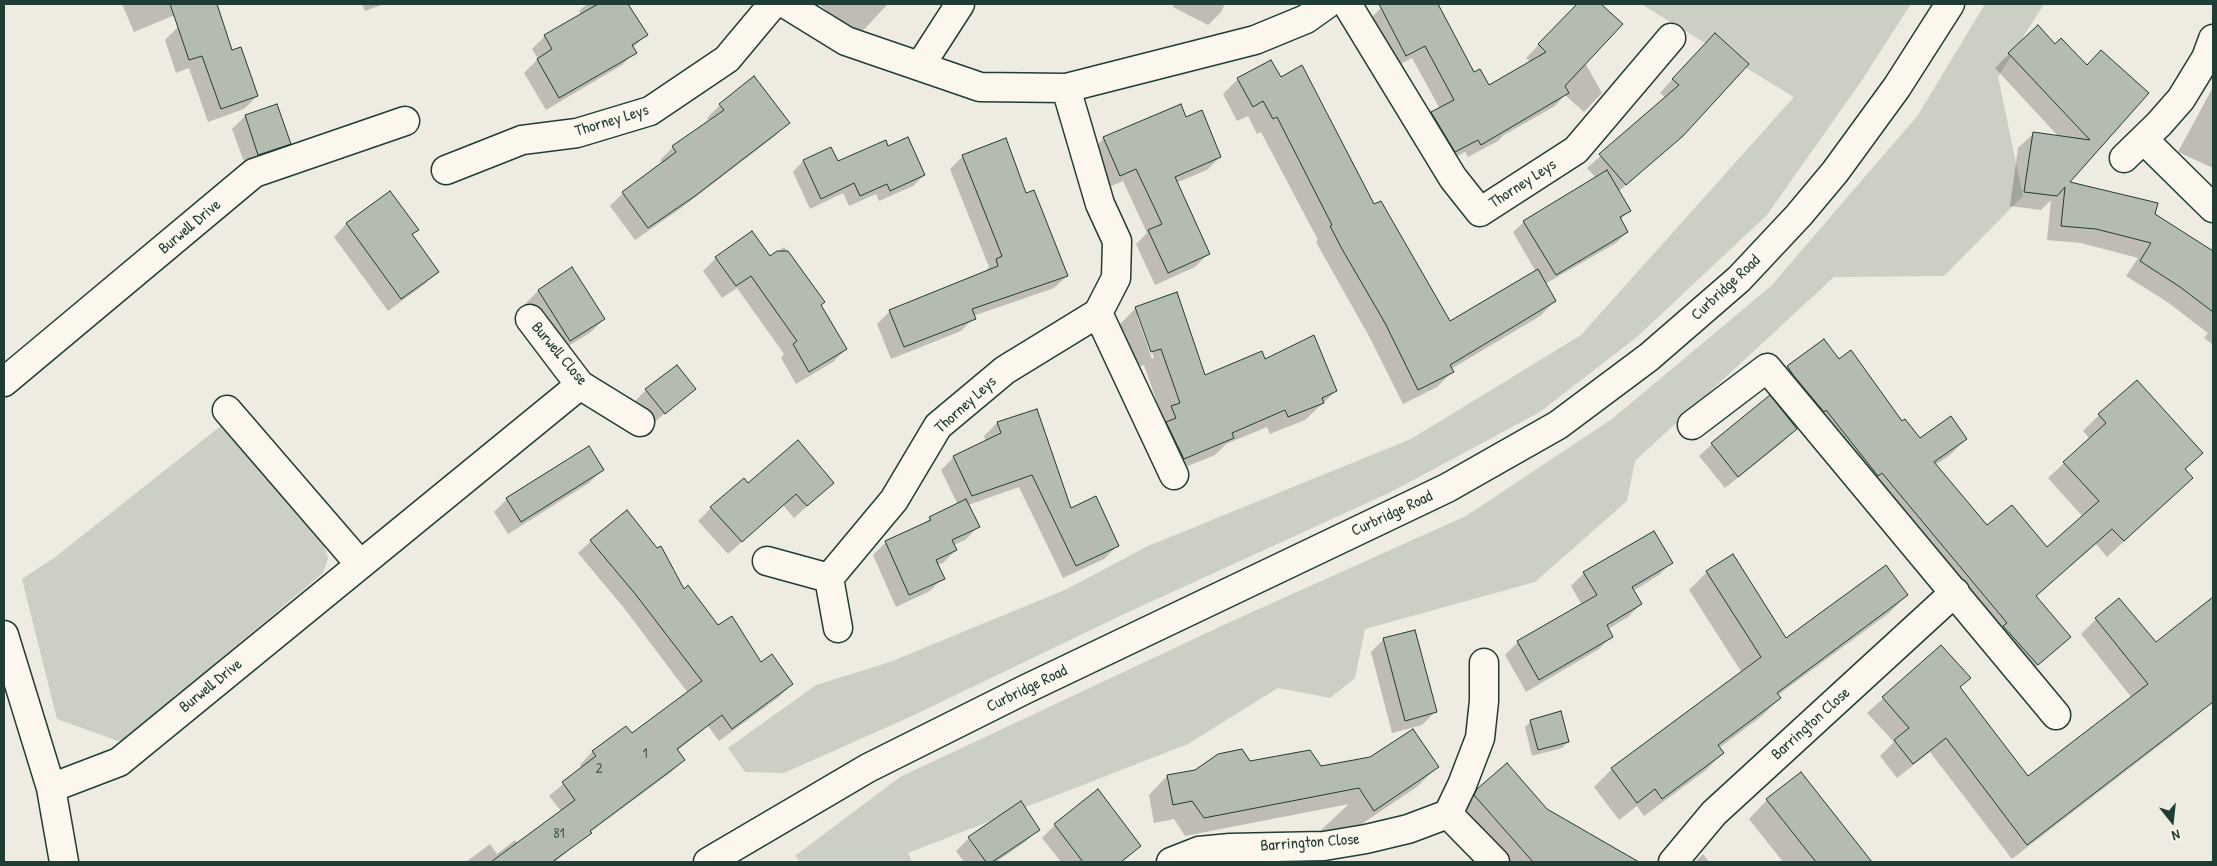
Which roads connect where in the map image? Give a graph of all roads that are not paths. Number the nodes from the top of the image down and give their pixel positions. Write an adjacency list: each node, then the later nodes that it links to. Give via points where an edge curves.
1 (773, 4): 14 (street, Thorney Leys, via 727,59 650,111 577,133 522,140)
2 (786, 4): 9 (street, via 846,41)
3 (960, 4): 9 (street)
4 (1328, 4): 10 (street, via 1306,19 1255,40)
5 (1348, 4): 7 (street, Thorney Leys, via 1453,178 1480,212 1576,150)
6 (1950, 4): 35 (street, Curbridge Road, via 1897,87 1799,215 1739,279 1649,357 1558,425 1447,488 868,768)
7 (1671, 38)
8 (2213, 40): 12 (street, via 2181,99)
9 (920, 66): 10 (street, via 980,87)
10 (1066, 88): 16 (street, via 1100,204 1116,241 1116,278)
11 (405, 121): 18 (street, Burwell Drive, via 254,174)
12 (2144, 140): 13 (street); 15 (street)
13 (2124, 158)
14 (446, 170)
15 (2213, 208)
16 (1098, 313): 23 (street); 26 (street, Thorney Leys, via 1005,370 938,426 894,500)
17 (530, 319): 19 (street, Burwell Close)
18 (4, 382)
19 (580, 385): 21 (street, Burwell Close); 25 (street, Burwell Drive)
20 (227, 410): 25 (street)
21 (640, 422)
22 (1692, 425): 27 (street, via 1767,368)
23 (1174, 475)
24 (767, 561): 26 (street)
25 (359, 564): 32 (street, Burwell Drive, via 119,762)
26 (829, 578): 28 (street)
27 (1955, 592): 31 (street); 38 (street, Barrington Close, via 1714,813)
28 (838, 628)
29 (4, 635): 32 (street)
30 (1484, 663): 33 (street, via 1480,738)
31 (2056, 715)
32 (51, 788): 34 (street)
33 (1448, 814): 36 (street, Barrington Close, via 1366,839 1324,846 1200,851); 37 (street)
34 (64, 862)
35 (708, 862)
36 (1170, 862)
37 (1495, 862)
38 (1673, 862)

